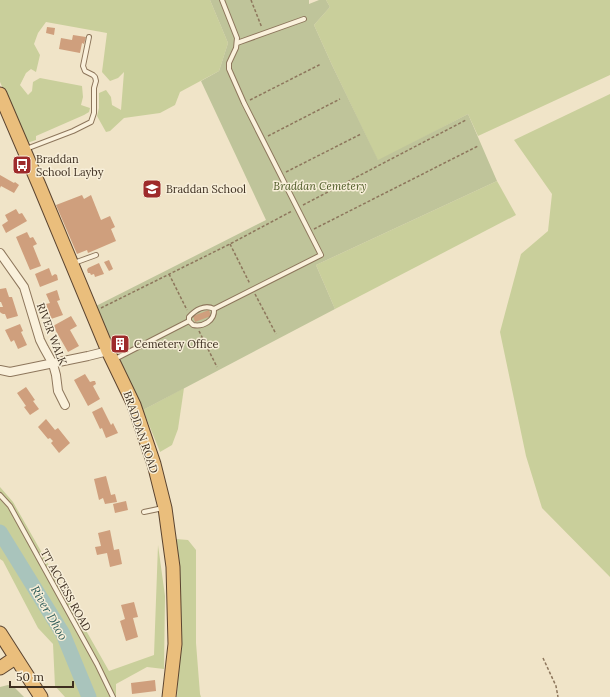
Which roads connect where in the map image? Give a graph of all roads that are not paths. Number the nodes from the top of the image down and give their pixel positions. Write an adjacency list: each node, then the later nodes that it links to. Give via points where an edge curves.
1 (222, 0): 4 (lane)
2 (304, 19): 4 (lane)
3 (89, 36): 6 (lane, via 83,66 96,81 91,122)
4 (238, 43): 10 (lane, via 229,69 321,255)
5 (0, 94): 6 (highway, BRADDAN ROAD)
6 (24, 150): 9 (highway, BRADDAN ROAD)
7 (0, 253): 13 (street, RIVER WALK, via 24,287 40,340)
8 (96, 255): 9 (lane)
9 (72, 263): 12 (highway, BRADDAN ROAD)
10 (214, 309): 11 (lane, via 205,307 194,312); 11 (lane, via 212,320 196,326)
11 (189, 321): 12 (lane)
12 (110, 355): 13 (street, via 88,356); 17 (highway, BRADDAN ROAD, via 134,405 154,464)
13 (53, 364): 14 (street, via 10,372); 15 (street, RIVER WALK, via 58,391)
14 (0, 370)
15 (65, 405)
16 (0, 495): 23 (lane, TT ACCESS ROAD, via 10,506)
17 (165, 508): 18 (lane); 24 (highway, BRADDAN ROAD, via 173,567 175,644)
18 (144, 512)
19 (0, 633): 20 (highway)
20 (15, 658): 21 (highway); 22 (highway)
21 (0, 668)
22 (40, 697)
23 (113, 697)
24 (169, 697)

